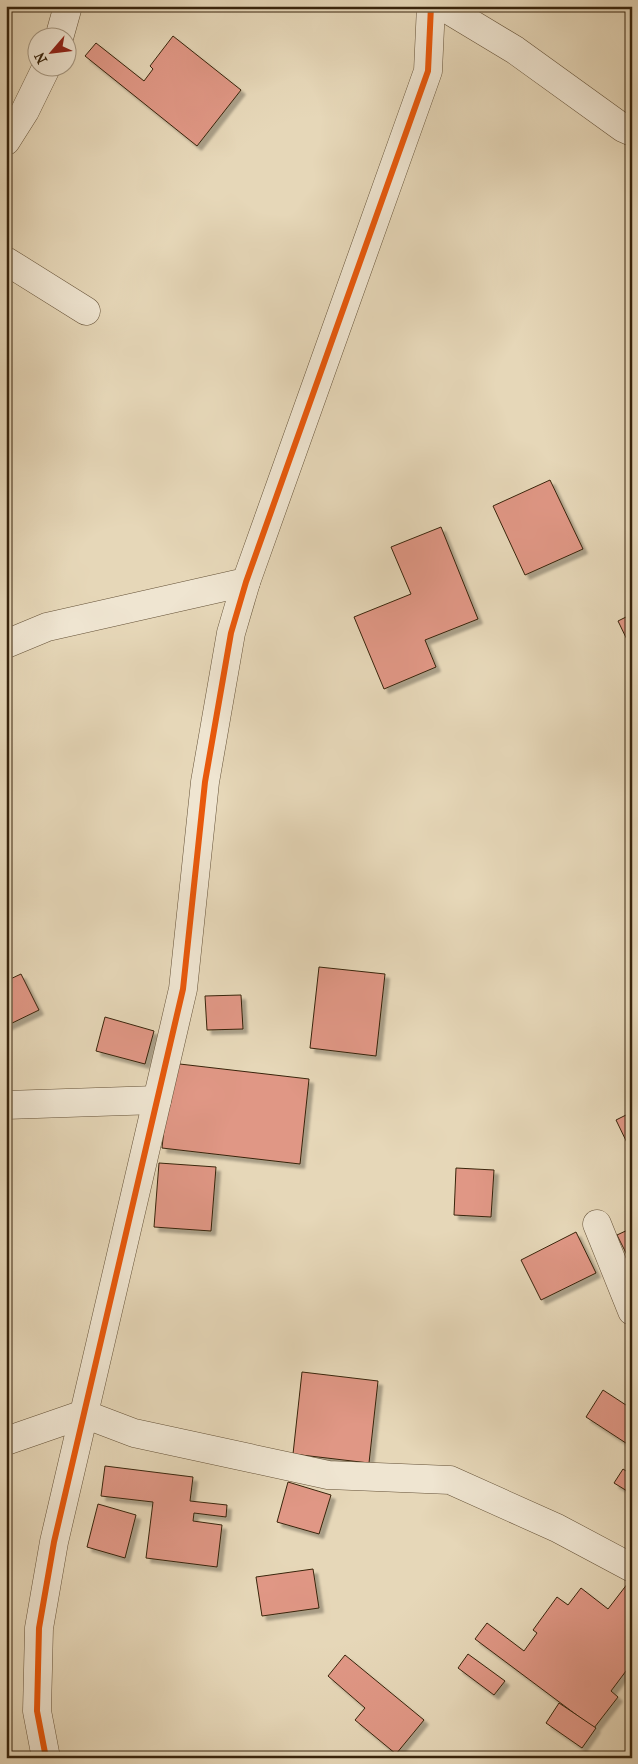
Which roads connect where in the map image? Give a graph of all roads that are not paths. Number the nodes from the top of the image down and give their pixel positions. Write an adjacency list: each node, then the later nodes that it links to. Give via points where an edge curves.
1 (68, 6): 4 (street)
2 (431, 6): 10 (street, via 428,70)
3 (442, 6): 6 (street, via 515,50)
4 (62, 28)
5 (41, 78): 7 (street)
6 (632, 132)
7 (6, 141)
8 (6, 261): 9 (street)
9 (86, 311)
10 (246, 582): 11 (street, via 47,627); 12 (street, via 231,633 205,782 184,989)
11 (6, 644)
12 (157, 1100): 13 (street); 16 (street)
13 (6, 1105)
14 (597, 1224): 15 (street)
15 (632, 1311)
16 (84, 1414): 17 (street); 18 (street, via 134,1433 328,1475 450,1480 557,1528); 19 (street, via 54,1542 39,1628 36,1711)
17 (6, 1441)
18 (632, 1568)
19 (46, 1758)

